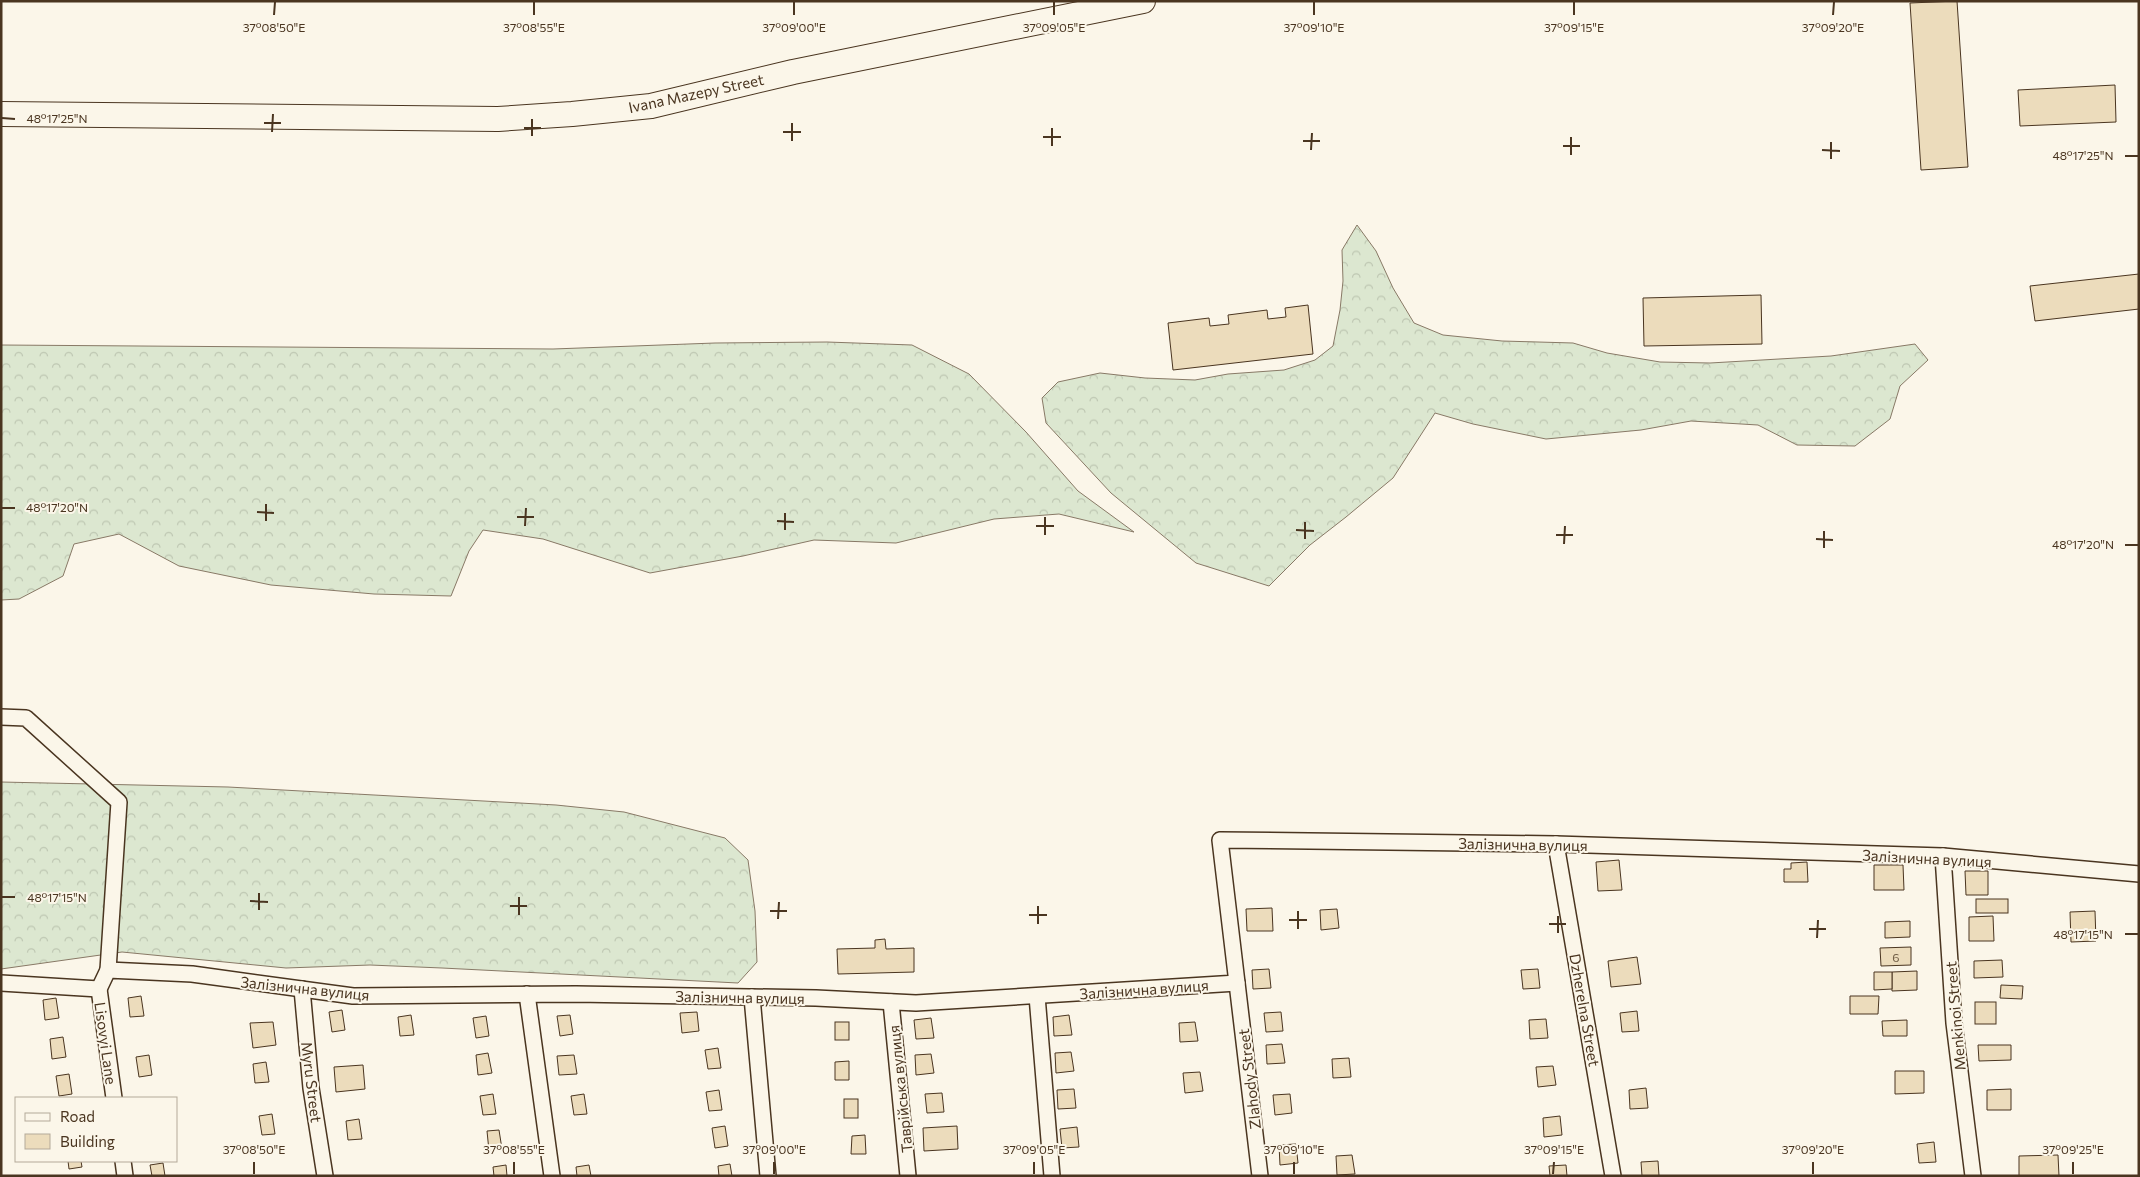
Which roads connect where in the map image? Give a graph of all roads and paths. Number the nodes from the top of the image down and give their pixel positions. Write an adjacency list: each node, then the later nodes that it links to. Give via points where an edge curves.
1 (1144, 1): 2 (main road, Ivana Mazepy Street, via 793,72 651,106 572,114 498,119)
2 (1, 114)
3 (1, 718): 7 (street, via 26,718 119,802)
4 (1556, 844): 5 (street, Залізнична вулиця); 8 (street, Залізнична вулиця, via 1220,840); 25 (street, Dzherelna Street)
5 (1942, 856): 6 (street, Залізнична вулиця); 26 (street, Menkinoi Street, via 1954,1023)
6 (2139, 874)
7 (108, 970): 10 (street); 11 (street, Залізнична вулиця, via 192,974)
8 (1237, 983): 13 (street, Залізнична вулиця); 24 (street, Zlahody Street)
9 (1, 984): 10 (street)
10 (99, 988): 16 (street, Lisovyi Lane)
11 (302, 989): 12 (street, Залізнична вулиця, via 353,996); 19 (street, Myru Street, via 311,1088)
12 (527, 994): 14 (street, Залізнична вулиця); 20 (street)
13 (1037, 996): 15 (street, Залізнична вулиця); 23 (street)
14 (752, 997): 15 (street, Залізнична вулиця); 21 (street)
15 (891, 1002): 22 (street, Таврійська вулиця)
16 (114, 1097)
17 (123, 1162): 18 (street)
18 (125, 1176)
19 (325, 1176)
20 (552, 1176)
21 (768, 1176)
22 (908, 1176)
23 (1052, 1176)
24 (1260, 1176)
25 (1613, 1176)
26 (1973, 1176)

